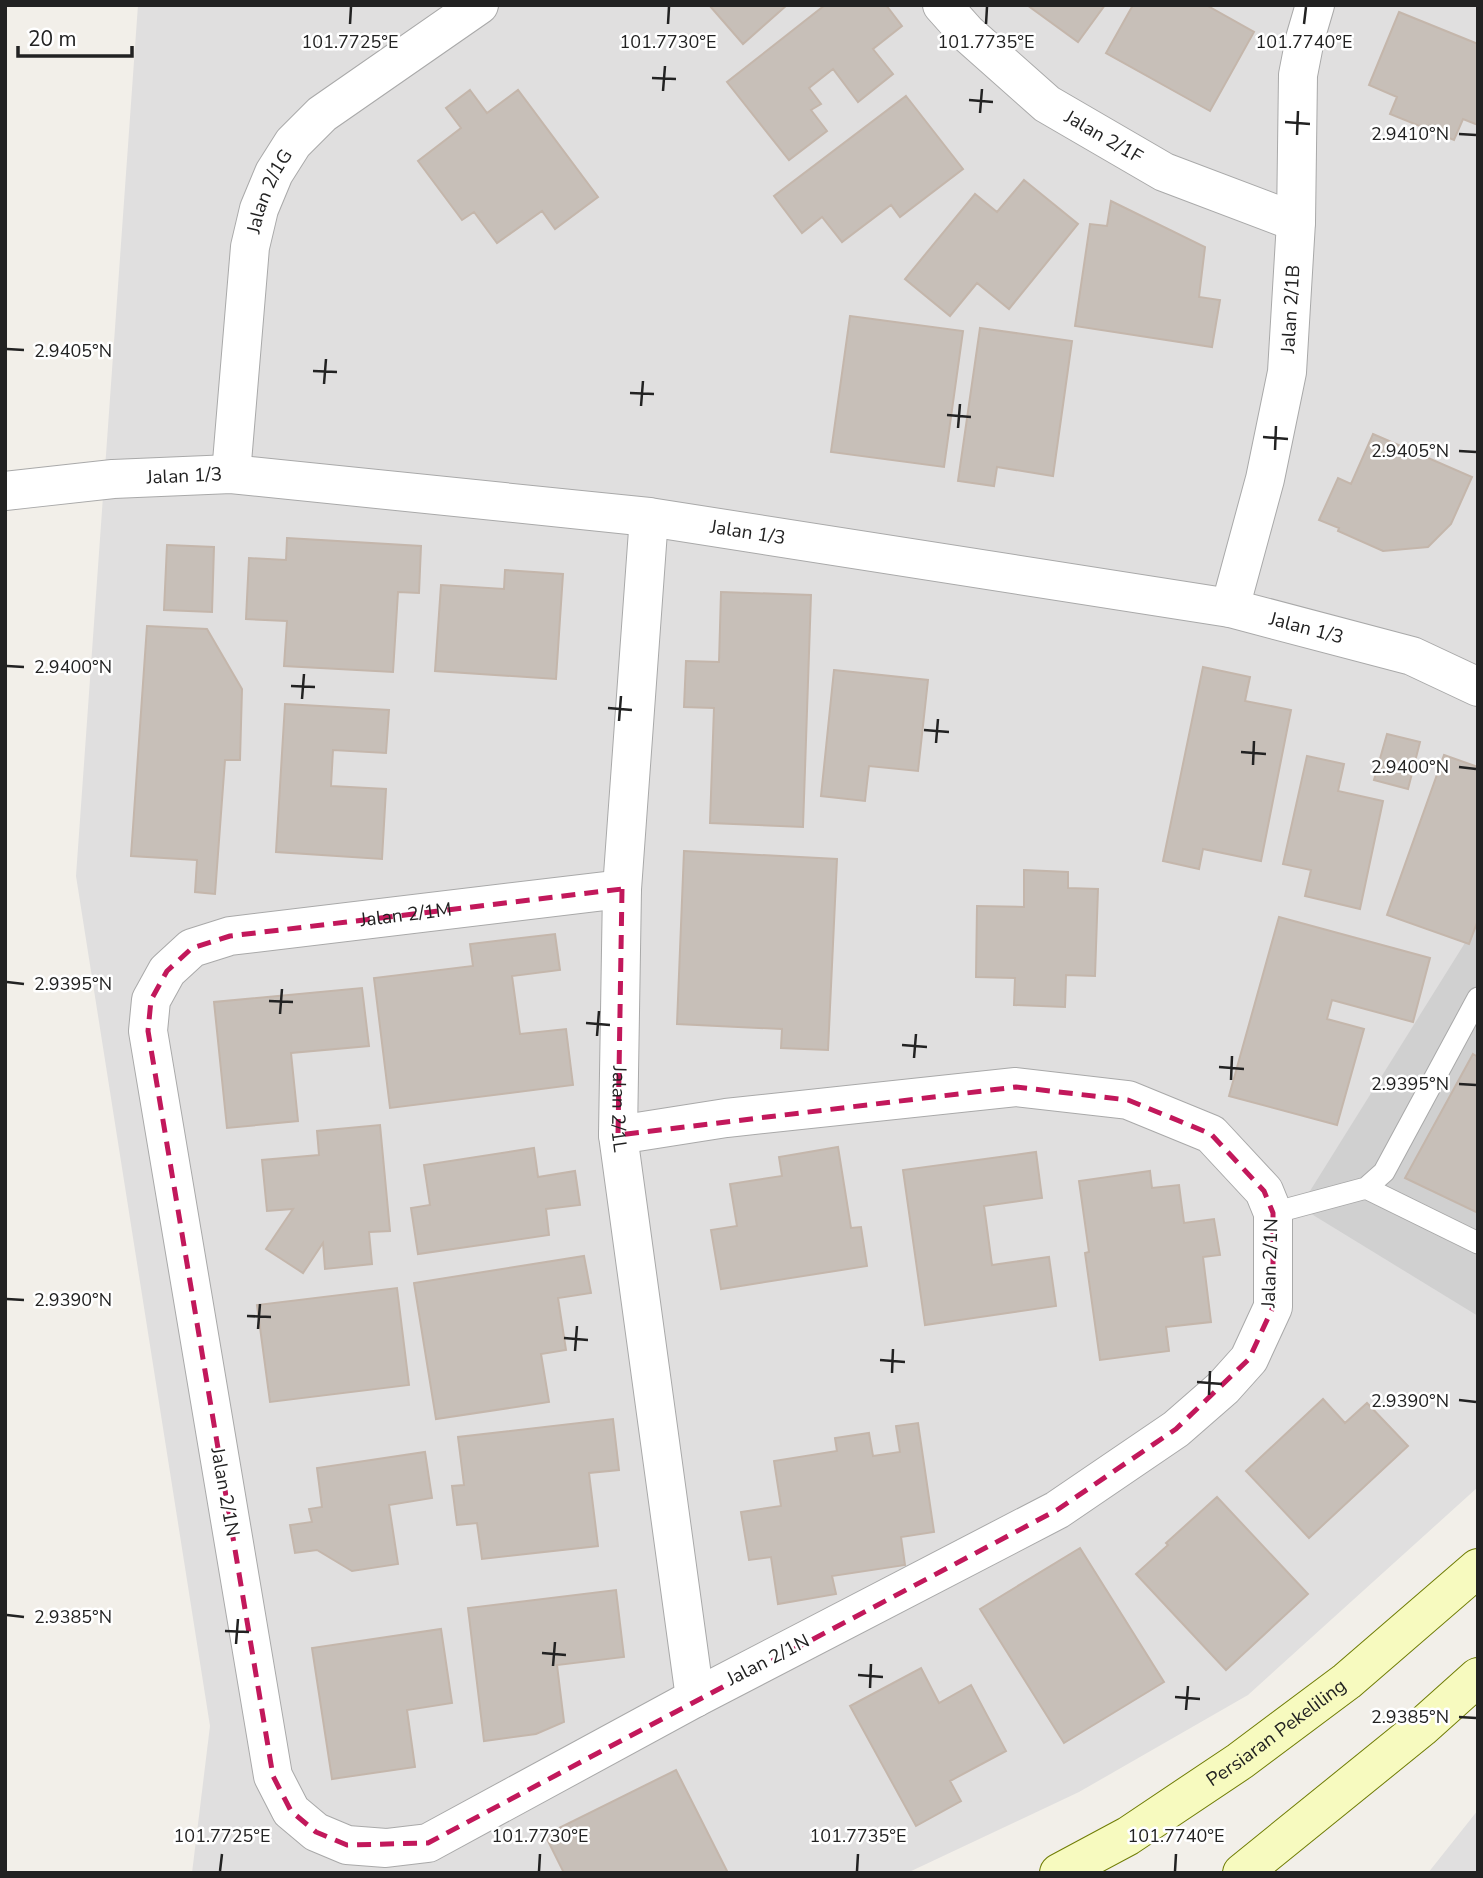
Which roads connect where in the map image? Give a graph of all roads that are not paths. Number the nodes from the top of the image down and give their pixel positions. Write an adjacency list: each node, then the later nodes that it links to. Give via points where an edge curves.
1 (479, 5): 5 (street, Jalan 2/1G, via 322,114 293,143 274,173 250,247)
2 (942, 5): 4 (street, Jalan 2/1F, via 1047,104 1164,172)
3 (1315, 5): 4 (street, Jalan 2/1B, via 1298,75)
4 (1296, 222): 8 (street, Jalan 2/1B, via 1287,372 1265,479)
5 (231, 474): 6 (street, Jalan 1/3); 7 (street, Jalan 1/3)
6 (5, 491)
7 (649, 517): 8 (street, Jalan 1/3); 10 (street, Jalan 2/1L)
8 (1230, 608): 9 (street, Jalan 1/3, via 1412,656)
9 (1478, 687)
10 (622, 889): 11 (street, Jalan 2/1M, via 230,936); 13 (street, Jalan 2/1L)
11 (192, 948): 19 (street, Jalan 2/1N, via 167,971 152,1000 148,1031 273,1776 291,1811 316,1832 347,1845 386,1848 428,1843)
12 (1478, 998): 14 (lane, via 1384,1172)
13 (618, 1135): 15 (street, Jalan 2/1N, via 726,1118 1016,1087 1103,1097 1128,1100 1211,1134 1264,1191); 19 (street, Jalan 2/1L)
14 (1366, 1188): 15 (lane); 16 (lane)
15 (1273, 1213): 19 (street, Jalan 2/1N, via 1273,1307 1249,1359 1176,1429 1057,1510)
16 (1478, 1244)
17 (1478, 1568): 20 (main road, Persiaran Pekeliling, via 1347,1681 1240,1761 1128,1836)
18 (1478, 1677): 21 (main road)
19 (695, 1698)
20 (1059, 1873)
21 (1242, 1873)

